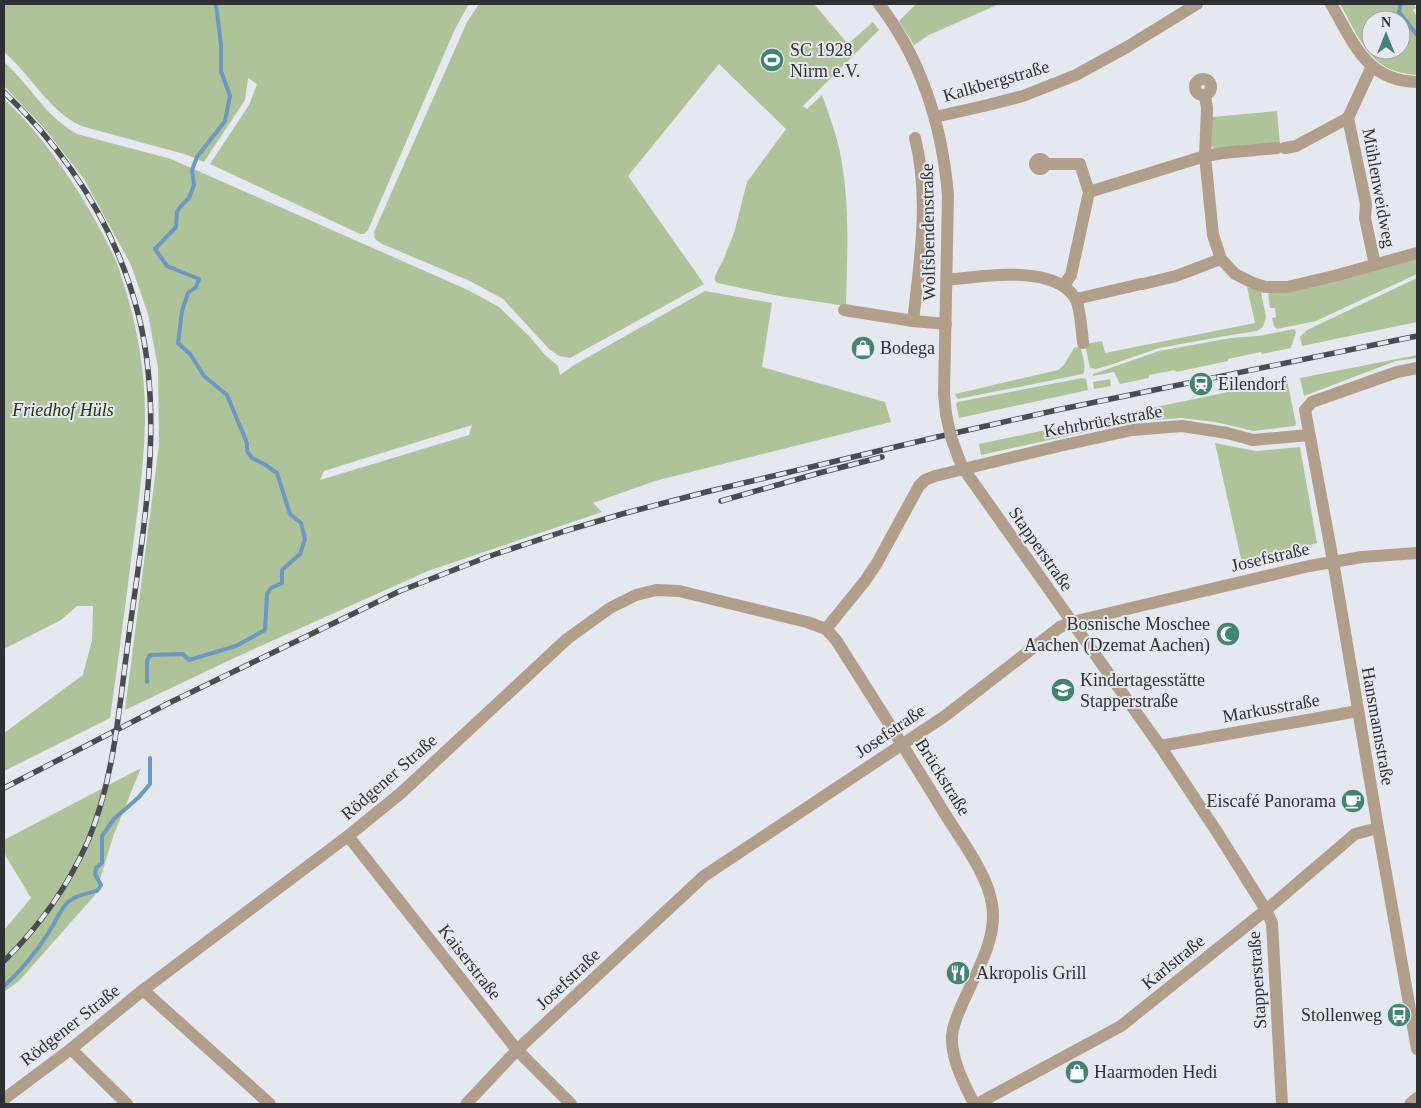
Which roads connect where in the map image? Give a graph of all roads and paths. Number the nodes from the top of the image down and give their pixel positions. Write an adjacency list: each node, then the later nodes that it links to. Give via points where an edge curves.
1 (879, 4): 7 (street, Wolfsbendenstraße, via 909,50)
2 (1197, 4): 7 (street, Kalkbergstraße, via 1076,75 1023,96)
3 (1331, 4): 4 (street, via 1363,57)
4 (1372, 66): 5 (street, via 1393,79); 8 (street, Mühlenweidweg)
5 (1417, 82)
6 (1205, 96): 10 (street)
7 (935, 117): 16 (street, Wolfsbendenstraße, via 946,165)
8 (1348, 118): 10 (street, Mühlenweidweg, via 1296,146); 15 (street, Mühlenweidweg)
9 (915, 138): 20 (street, Wolfsbendenstraße, via 921,169 922,236)
10 (1205, 156): 12 (street, Mühlenweidweg); 14 (street, via 1213,235)
11 (1045, 164): 12 (street, via 1080,164)
12 (1089, 192): 17 (street, via 1071,275)
13 (1417, 253): 15 (street)
14 (1221, 260): 15 (street, via 1235,274 1265,287 1287,287); 18 (street, via 1176,276)
15 (1375, 265)
16 (947, 280): 17 (street, via 1002,275 1036,276); 21 (street, Wolfsbendenstraße)
17 (1064, 285): 18 (street)
18 (1076, 299): 22 (street)
19 (844, 310): 20 (street, Wolfsbendenstraße)
20 (913, 321): 21 (street, Wolfsbendenstraße)
21 (946, 324): 25 (street, Wolfsbendenstraße, bridge, via 946,414)
22 (1083, 343)
23 (1417, 368): 24 (street, Hansmannstraße, via 1312,402 1305,410)
24 (1310, 435): 25 (street, Kehrbrückstraße, via 1253,440 1182,426 1132,430); 27 (street, Hansmannstraße)
25 (961, 464): 28 (street, Stapperstraße); 29 (street, via 919,486 877,564)
26 (1417, 554): 27 (street, Josefstraße)
27 (1333, 561): 28 (street, Josefstraße); 30 (street, Hansmannstraße)
28 (1072, 622): 31 (street, Josefstraße, via 1060,627 945,716); 32 (street, Stapperstraße)
29 (826, 629): 31 (street, Brückstraße); 34 (street, Rödgener Straße, via 679,590 656,590 636,595 610,608 567,639 401,793)
30 (1358, 710): 32 (street, Markusstraße); 33 (street, Hansmannstraße)
31 (903, 744): 39 (street, Josefstraße, via 704,876); 46 (street, Brückstraße, via 975,862 992,904 988,944 956,1018 952,1036 959,1070)
32 (1160, 746): 35 (street, Stapperstraße)
33 (1378, 828): 35 (street, Karlstraße, via 1355,834); 38 (street, Hansmannstraße)
34 (348, 836): 36 (street, Rödgener Straße); 39 (street, Kaiserstraße)
35 (1266, 910): 46 (street, Karlstraße, via 1121,1026); 47 (street, Stapperstraße, via 1272,924)
36 (143, 990): 37 (street, Rödgener Straße); 43 (street)
37 (71, 1049): 41 (street, Rödgener Straße); 42 (street)
38 (1417, 1049)
39 (517, 1050): 44 (street, Josefstraße); 45 (street, Kaiserstraße)
40 (1417, 1098): 48 (street)
41 (4, 1100)
42 (128, 1104)
43 (270, 1104)
44 (466, 1104)
45 (571, 1104)
46 (975, 1104)
47 (1282, 1104)
48 (1410, 1104)

